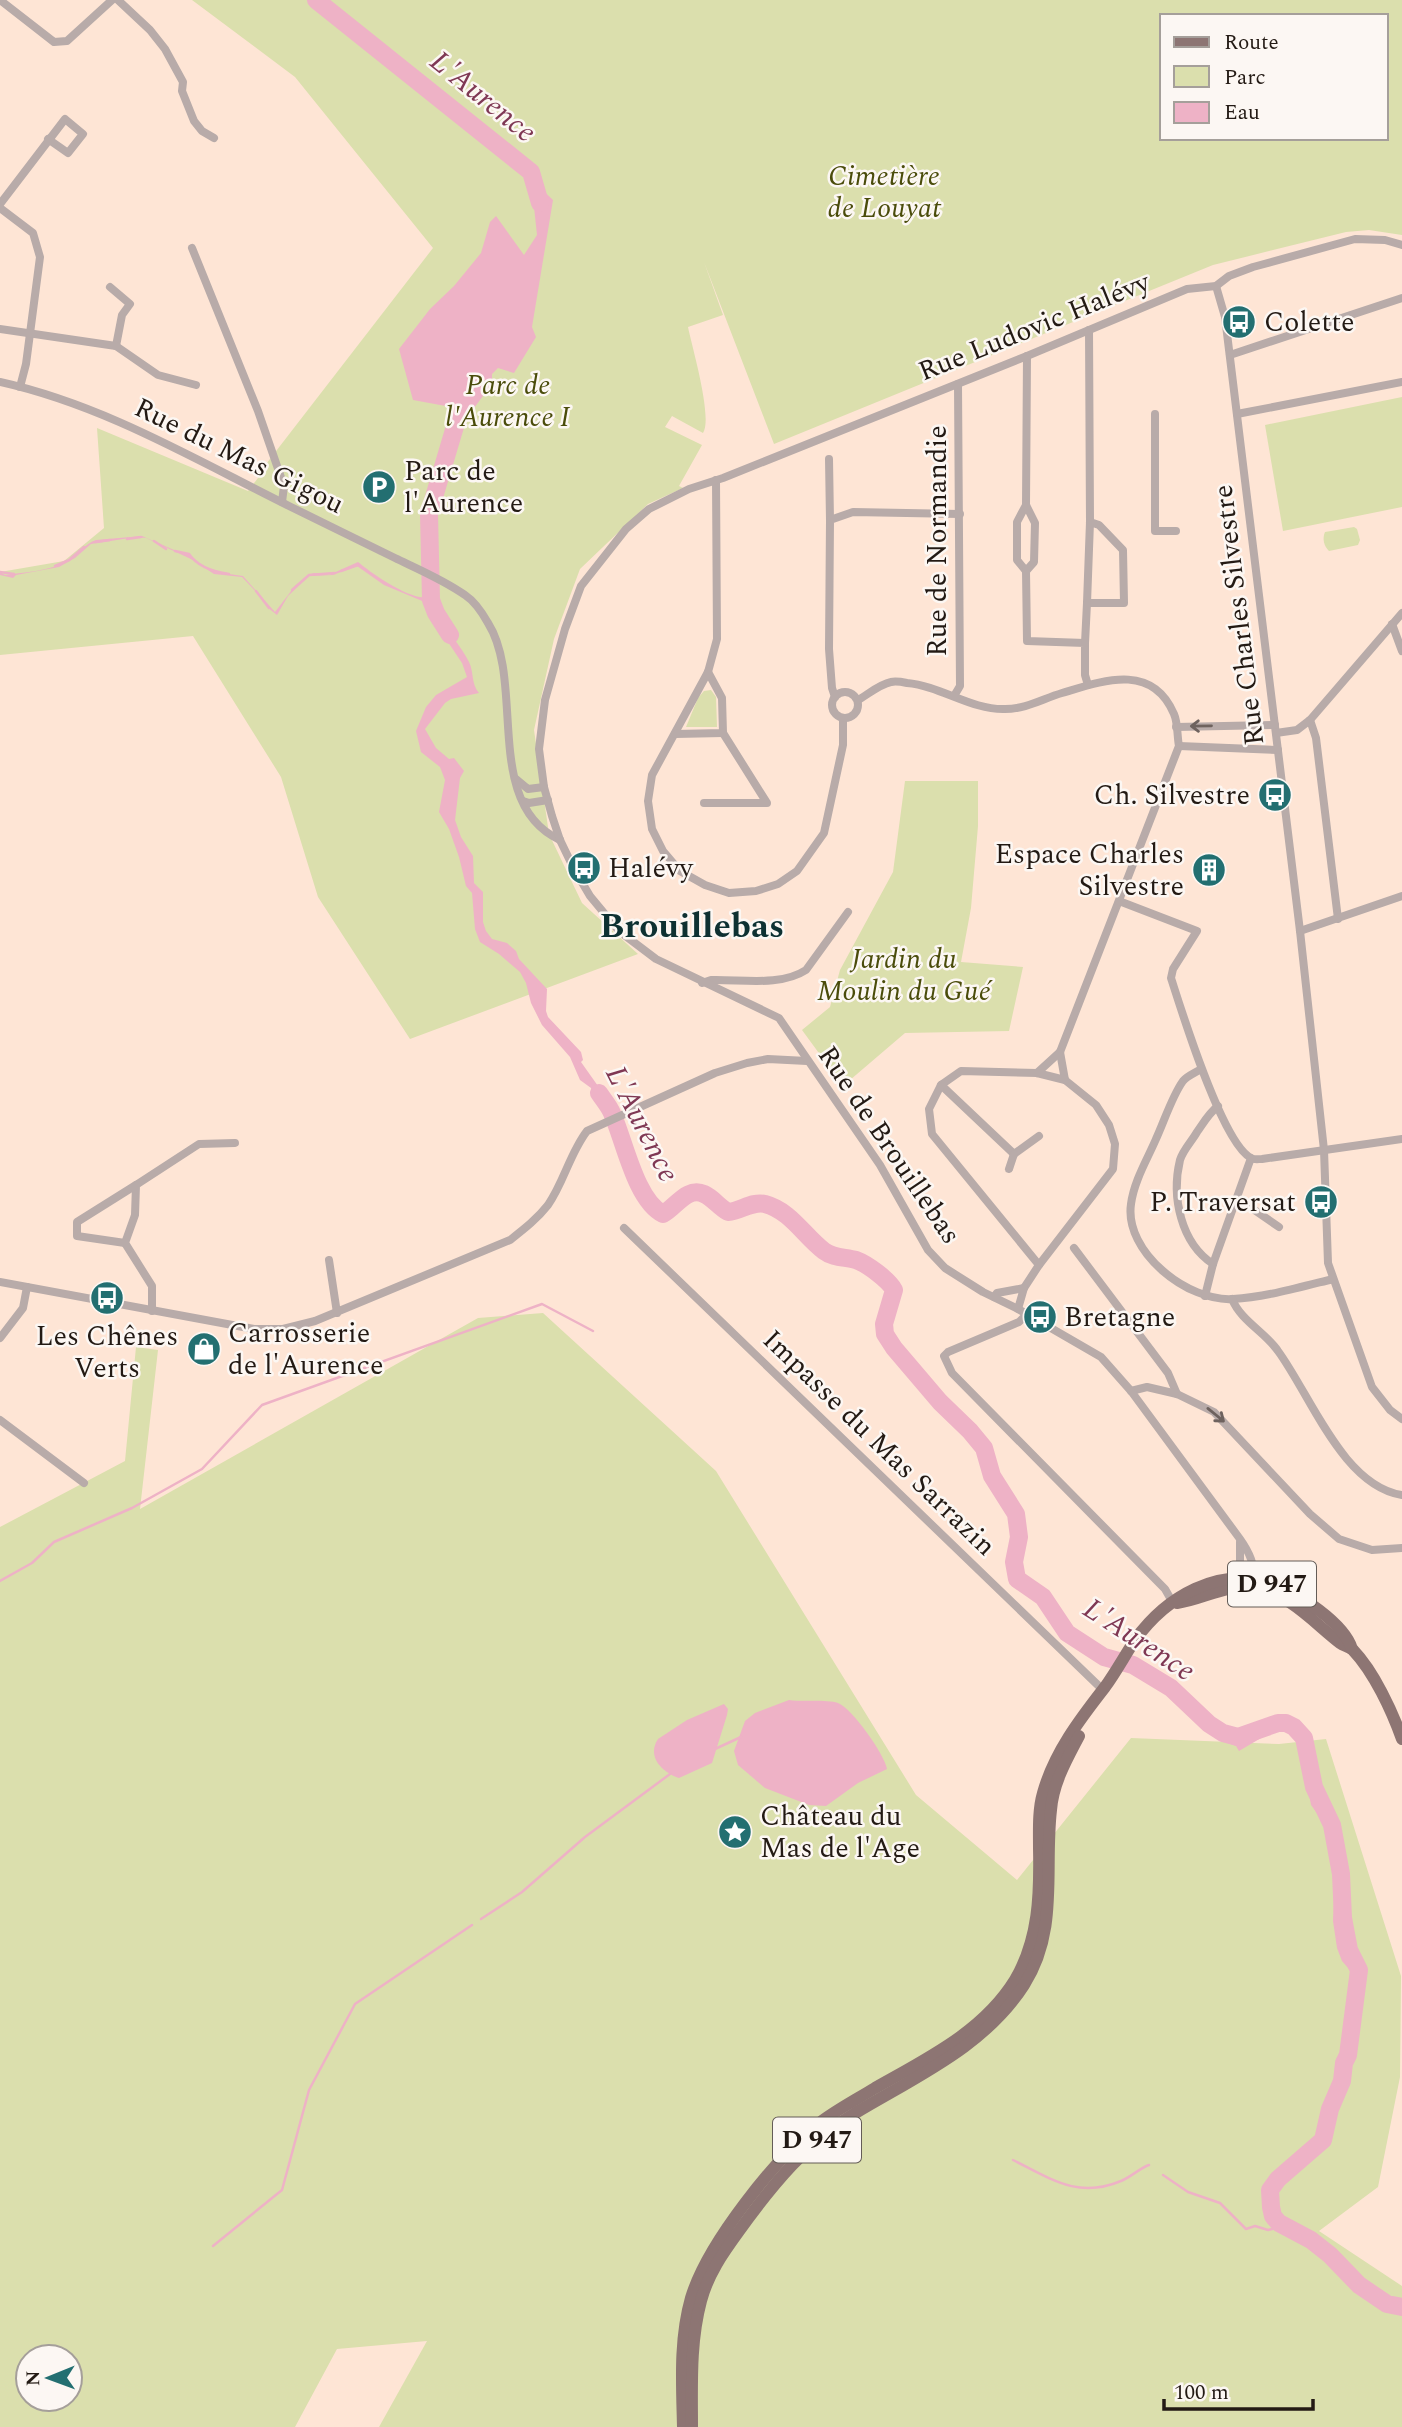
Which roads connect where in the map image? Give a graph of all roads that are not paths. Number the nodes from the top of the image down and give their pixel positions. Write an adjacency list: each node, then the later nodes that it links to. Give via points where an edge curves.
1 (0, 0): 2 (street, via 54,42 67,41)
2 (112, 0)
3 (118, 0): 4 (street, via 165,49 183,82 194,121)
4 (214, 138)
5 (48, 139): 6 (street)
6 (0, 206): 14 (street, via 33,233 40,257)
7 (1402, 245): 9 (street, Rue Ludovic Halévy, via 1355,239 1253,267)
8 (192, 248): 27 (street, via 258,411 284,486)
9 (1216, 286): 13 (street, Rue Ludovic Halévy, via 1187,289); 16 (street, Rue Charles Silvestre)
10 (110, 287): 15 (street, via 131,303 122,315)
11 (1402, 298): 16 (street)
12 (0, 329): 14 (street)
13 (1089, 330): 17 (street, Rue Ludovic Halévy); 31 (street)
14 (30, 333): 15 (street); 22 (street)
15 (116, 346): 21 (street, via 158,375)
16 (1230, 355): 24 (street, Rue Charles Silvestre)
17 (1027, 356): 20 (street, Rue Ludovic Halévy); 28 (street)
18 (0, 382): 22 (street, Rue du Mas Gigou)
19 (1402, 382): 24 (street)
20 (958, 384): 26 (street, Rue Ludovic Halévy); 29 (street, Rue de Normandie)
21 (196, 385)
22 (20, 387): 27 (street, Rue du Mas Gigou, via 120,422)
23 (1155, 414): 32 (street, via 1155,531)
24 (1237, 414): 47 (street, Rue Charles Silvestre)
25 (829, 459): 30 (street)
26 (716, 480): 39 (street, via 717,639); 53 (street, Rue Ludovic Halévy, via 649,509 626,529 581,586 545,700 539,749)
27 (282, 502): 52 (street, Rue du Mas Gigou, via 467,596 490,625 501,655)
28 (1026, 505): 33 (street, via 1035,523 1034,562); 33 (street, via 1017,522 1017,559)
29 (960, 514): 30 (street, via 853,512); 41 (street, Rue de Normandie, via 960,686)
30 (830, 520): 42 (street, via 830,649)
31 (1090, 522): 34 (street); 34 (street, via 1099,525 1123,550 1124,603)
32 (1176, 531)
33 (1026, 571): 37 (street, via 1027,641)
34 (1087, 603): 37 (street)
35 (1402, 613): 36 (street)
36 (1392, 624): 38 (street); 45 (street)
37 (1085, 643): 40 (street)
38 (1402, 651)
39 (708, 672): 48 (street, via 722,698); 49 (street)
40 (1087, 685): 41 (street, via 1024,707 1004,709); 46 (street, via 1124,677 1146,684 1160,693)
41 (954, 696): 43 (street, via 891,681)
42 (835, 697): 43 (street, via 846,692); 44 (street, via 832,707)
43 (858, 700): 44 (street, via 857,709)
44 (843, 718): 49 (street, via 843,745 824,833 797,870 778,884 756,891 729,892 705,885 681,871 663,851 652,829 648,801 652,775)
45 (1310, 720): 47 (street, via 1297,730); 61 (street, via 1317,738)
46 (1176, 727): 47 (street, one-way to 46); 50 (street)
47 (1275, 729): 51 (street, Rue Charles Silvestre)
48 (723, 733): 49 (street); 56 (street, via 767,803)
49 (675, 734)
50 (1179, 746): 51 (street); 59 (street)
51 (1278, 750): 62 (street, Rue Charles Silvestre)
52 (513, 777): 53 (street, via 528,789); 55 (street, Rue du Mas Gigou)
53 (544, 787): 54 (street, Rue Ludovic Halévy)
54 (548, 800): 55 (street); 57 (street, Rue Ludovic Halévy)
55 (523, 801): 57 (street, Rue du Mas Gigou, via 543,832)
56 (704, 803)
57 (560, 840): 63 (street, Rue de Brouillebas, via 590,896 619,931 656,959)
58 (1402, 896): 61 (street)
59 (1119, 901): 64 (street); 66 (street, via 1197,931 1171,978)
60 (848, 912): 63 (street, via 806,970 797,975)
61 (1338, 919): 62 (street)
62 (1300, 931): 74 (street, Rue Charles Silvestre)
63 (702, 983): 65 (street, Rue de Brouillebas, via 779,1018)
64 (1060, 1052): 67 (street); 68 (street)
65 (807, 1061): 92 (street, Rue de Brouillebas, via 880,1165 928,1250 945,1268); 96 (street, via 768,1059 715,1073 587,1131 549,1204 510,1240)
66 (1201, 1069): 70 (street); 91 (street, via 1184,1079 1135,1185 1130,1206 1138,1240 1164,1274)
67 (1037, 1073): 68 (street); 69 (street, via 961,1071)
68 (1065, 1080): 86 (street, via 1096,1105 1109,1125 1115,1144 1113,1169)
69 (941, 1085): 75 (street); 86 (street, via 929,1109 932,1133)
70 (1218, 1106): 76 (street, via 1236,1143); 85 (street, via 1181,1158 1176,1190 1180,1219 1203,1258)
71 (1039, 1136): 75 (street)
72 (1402, 1139): 74 (street)
73 (235, 1143): 78 (street, via 199,1144)
74 (1324, 1150): 76 (street); 87 (street, Rue Charles Silvestre, via 1328,1263)
75 (1014, 1154): 77 (street)
76 (1251, 1158): 79 (street)
77 (1009, 1169)
78 (136, 1185): 82 (street, via 135,1215); 82 (street, via 77,1222 77,1236)
79 (1237, 1198): 80 (street); 85 (street)
80 (1279, 1227)
81 (624, 1228): 109 (street, Impasse du Mas Sarrazin)
82 (125, 1243): 94 (street, via 152,1286)
83 (1074, 1248): 99 (street, via 1168,1373)
84 (329, 1260): 96 (street)
85 (1213, 1264): 91 (street)
86 (1039, 1265): 90 (street)
87 (1333, 1279): 93 (street); 100 (street, Rue Charles Silvestre, via 1372,1387)
88 (0, 1282): 89 (street)
89 (27, 1287): 94 (street); 97 (street, via 23,1308)
90 (1024, 1287): 92 (street); 95 (street)
91 (1205, 1296): 93 (street)
92 (995, 1297): 95 (street, Rue de Brouillebas)
93 (1231, 1299): 103 (street, via 1237,1311 1278,1350 1350,1465 1367,1481)
94 (152, 1311): 96 (street, via 254,1329 283,1329)
95 (1022, 1312): 98 (street, Rue de Brouillebas, via 1101,1357); 108 (street, via 1019,1322 948,1352 944,1356 952,1373 1165,1589)
96 (337, 1313)
97 (0, 1338)
98 (1131, 1391): 99 (street, via 1147,1387); 104 (street, Rue de Brouillebas)
99 (1177, 1394): 105 (street, one-way to 105, via 1214,1412 1339,1539 1372,1550)
100 (1402, 1419)
101 (0, 1420): 102 (street)
102 (84, 1482)
103 (1402, 1495)
104 (1240, 1539): 106 (street); 107 (street, Rue de Brouillebas, via 1250,1553)
105 (1402, 1548)
106 (1240, 1583): 107 (main road, D 947); 108 (main road, D 947)
107 (1255, 1583): 110 (main road, D 947, via 1287,1589 1349,1638)
108 (1173, 1603): 109 (main road, D 947, via 1135,1641)
109 (1103, 1690): 111 (main road, D 947, via 1062,1750 1042,1795 1038,1911 1026,1959 1015,1979 970,2030 822,2121 793,2147 740,2211 698,2276 691,2299 682,2360); 112 (main road, D 947, via 1063,1766 1051,1807 1047,1925 1026,1982 975,2039 814,2143 751,2215 714,2268 701,2300 692,2354)
110 (1402, 1739)
111 (683, 2427)
112 (692, 2427)

